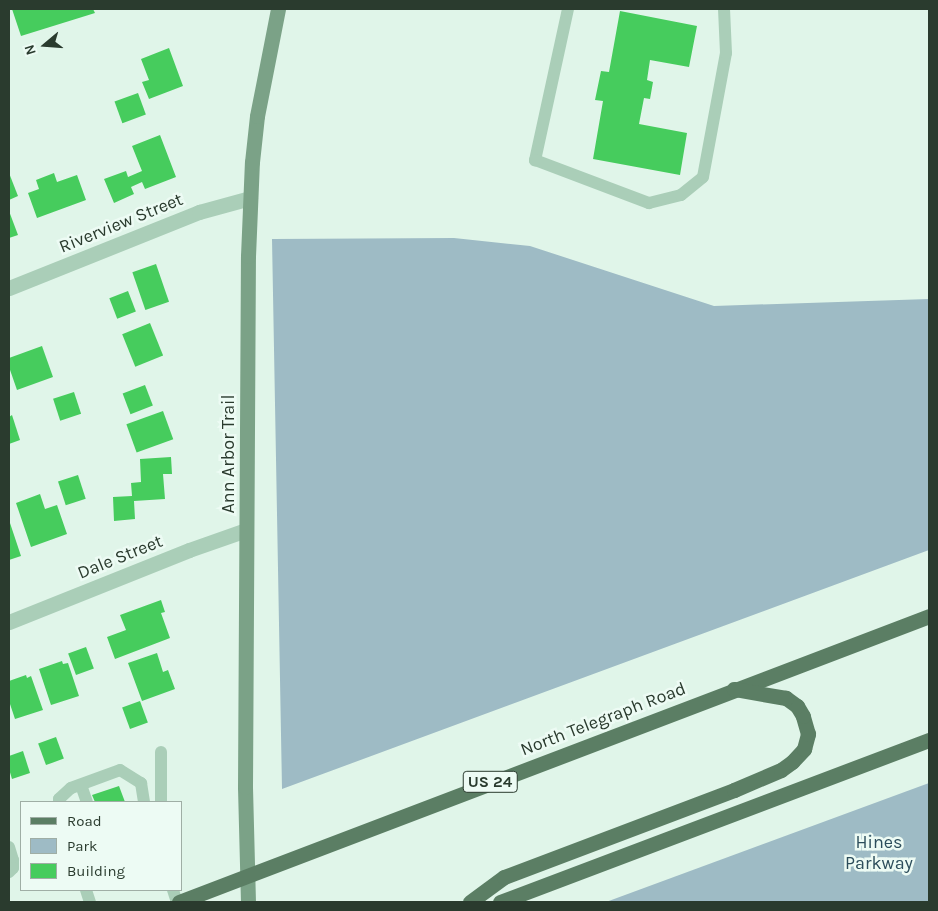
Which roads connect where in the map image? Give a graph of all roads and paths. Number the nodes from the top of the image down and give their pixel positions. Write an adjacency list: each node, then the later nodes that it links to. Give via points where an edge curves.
1 (278, 9): 4 (street, Ann Arbor Trail, via 257,116)
2 (568, 9): 3 (lane, via 535,160 649,203 681,195 703,178 726,53)
3 (724, 9)
4 (250, 198): 5 (street, Riverview Street, via 199,212); 6 (street, Ann Arbor Trail)
5 (9, 288)
6 (246, 530): 8 (street, Dale Street); 19 (street, Ann Arbor Trail)
7 (929, 616): 9 (main road, North Telegraph Road / US 24)
8 (9, 622)
9 (734, 689): 19 (main road, North Telegraph Road / US 24); 22 (main road, via 786,698 797,706 808,734 804,749 792,762 734,790 504,877)
10 (929, 740): 23 (main road)
11 (162, 752): 16 (lane)
12 (81, 785): 13 (lane, via 71,788); 14 (lane); 15 (lane, via 120,770 141,783)
13 (59, 801)
14 (87, 801)
15 (144, 801)
16 (161, 801)
17 (9, 847): 18 (lane, via 13,868)
18 (9, 872)
19 (246, 876): 20 (main road, North Telegraph Road / US 24); 21 (street, Ann Arbor Trail)
20 (178, 902)
21 (248, 902)
22 (470, 902)
23 (500, 902)

